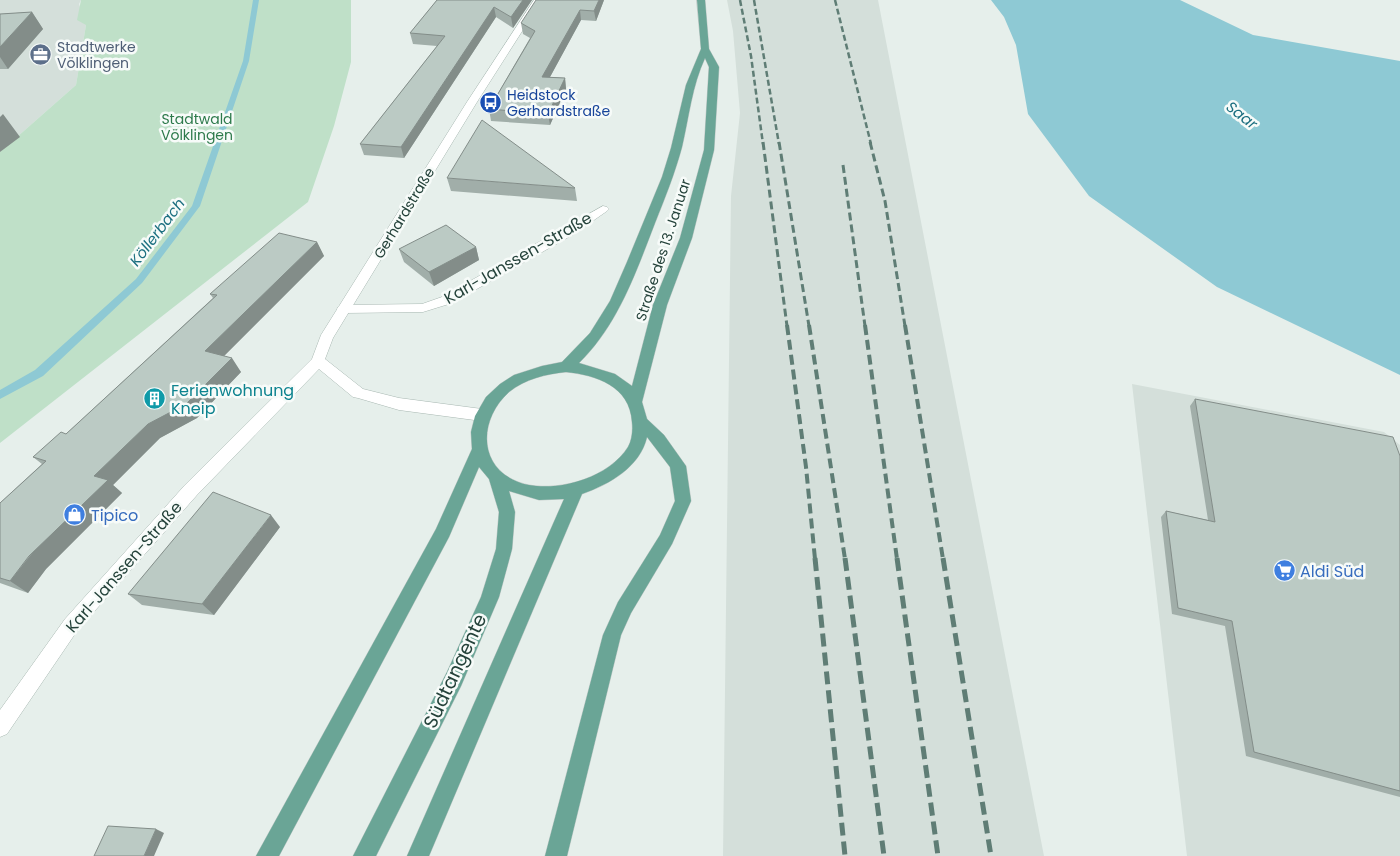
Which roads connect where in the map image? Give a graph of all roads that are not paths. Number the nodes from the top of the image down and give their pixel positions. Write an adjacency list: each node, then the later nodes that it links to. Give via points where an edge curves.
1 (538, 0): 5 (street, Gerhardstraße)
2 (702, 0): 3 (main road, Straße des 13. Januar)
3 (705, 49): 7 (main road, Straße des 13. Januar, via 695,67 664,184 629,276 592,341); 8 (main road, Straße des 13. Januar, via 714,67 709,150 686,238 660,306)
4 (602, 210): 5 (street, Karl-Janssen-Straße, via 447,300 423,308)
5 (344, 309): 6 (street, Gerhardstraße, via 326,338)
6 (318, 361): 9 (street, via 358,394 399,404); 10 (street, Gerhardstraße)
7 (566, 367): 8 (main road, via 602,373 626,388); 9 (main road, via 520,378 493,399)
8 (635, 401): 11 (main road)
9 (482, 416): 12 (main road, via 478,431)
10 (261, 417): 15 (street, Karl-Janssen-Straße, via 71,625)
11 (641, 422): 14 (main road, via 637,445 625,462 604,479); 19 (main road, via 678,466 683,501 666,539 624,608 612,635)
12 (479, 450): 13 (main road, via 485,464); 16 (main road, via 443,532)
13 (496, 476): 14 (main road, via 516,488 541,494); 17 (main road, Südtangente, via 507,512 504,549 490,597 454,679)
14 (576, 490): 18 (main road)
15 (0, 726)
16 (267, 856)
17 (364, 856)
18 (418, 856)
19 (556, 856)

